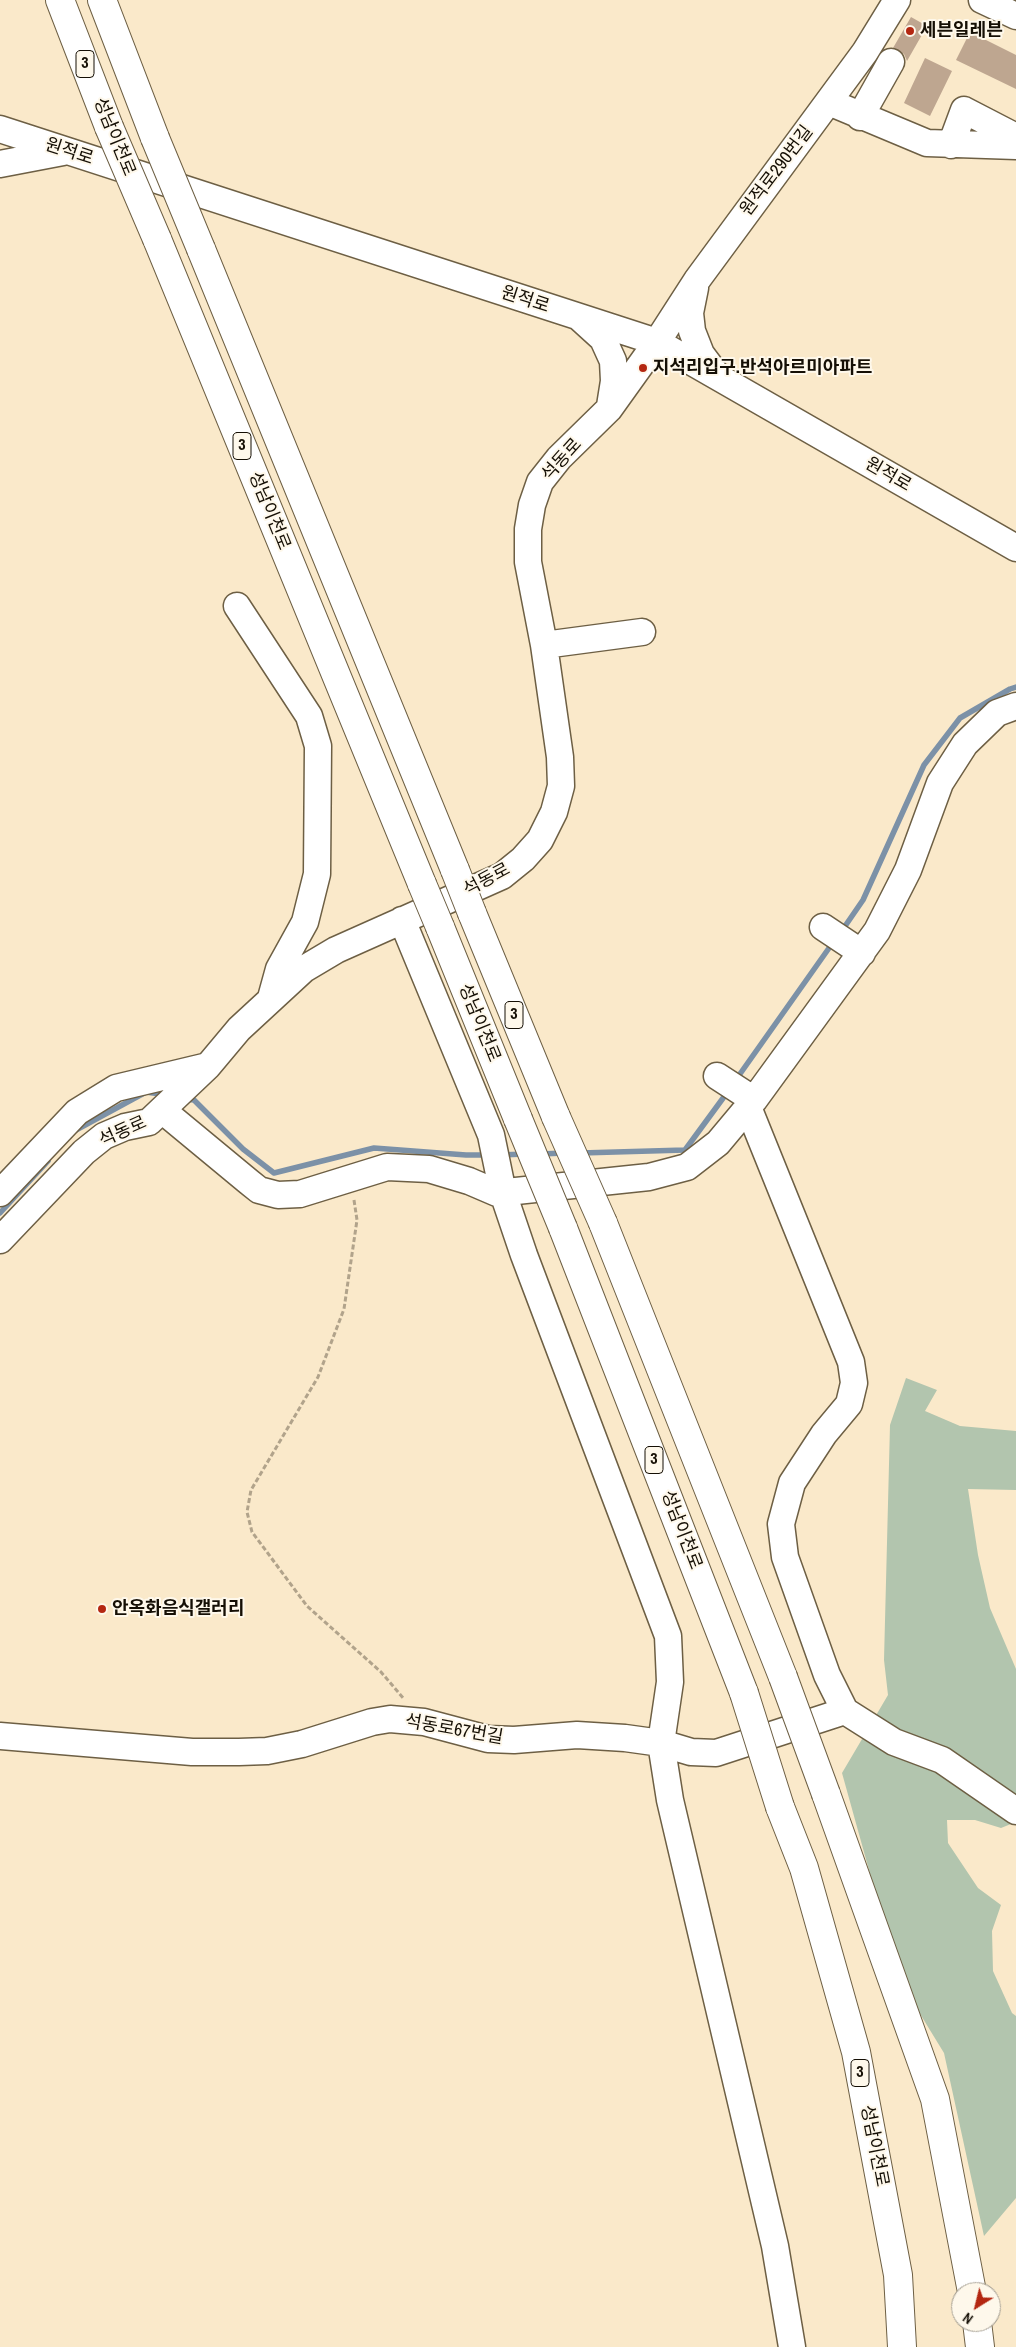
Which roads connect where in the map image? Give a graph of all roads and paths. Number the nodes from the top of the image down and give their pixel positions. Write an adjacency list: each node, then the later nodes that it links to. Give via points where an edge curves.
1 (60, 0): 44 (highway, 성남이천로 / 3, bridge, via 109,127 563,1228 744,1693 780,1807 804,1868 856,2052 898,2275)
2 (102, 0): 41 (highway, 성남이천로 / 3, bridge, via 155,138 472,913 603,1223 783,1676 934,2100)
3 (897, 0): 7 (street, 원적로290번길)
4 (982, 0): 5 (street)
5 (1016, 16)
6 (891, 62): 8 (street)
7 (829, 102): 8 (street); 15 (street, 원적로290번길)
8 (860, 117): 11 (street, via 927,143)
9 (0, 129): 13 (street, 원적로)
10 (1016, 137): 11 (street, via 964,110)
11 (951, 145): 12 (street)
12 (1016, 146)
13 (66, 151): 14 (street); 16 (street, 원적로)
14 (0, 164)
15 (697, 280): 17 (street, 원적로290번길); 18 (street, via 690,313 692,331 700,354)
16 (578, 317): 17 (street, 원적로); 19 (street, via 603,340 613,361 614,382)
17 (657, 342): 18 (street, 원적로); 19 (street, 석동로)
18 (720, 378): 20 (street, 원적로)
19 (609, 408): 23 (street, 석동로, via 540,482 532,505 528,562)
20 (1016, 548)
21 (237, 606): 28 (street, via 309,716 318,746 316,874 305,922 279,969)
22 (642, 632): 23 (street)
23 (544, 645): 25 (street, 석동로, via 561,786 554,812 540,840 502,876)
24 (1016, 706): 27 (street, via 998,714 965,744 940,783 908,870 877,931)
25 (402, 920): 28 (street, 석동로, via 336,950 304,969); 33 (street, via 491,1135)
26 (826, 929): 27 (street)
27 (858, 950): 30 (street)
28 (271, 998): 29 (street, 석동로)
29 (208, 1066): 31 (street, 석동로); 34 (street, via 116,1088 77,1112)
30 (738, 1092): 33 (street, via 718,1143 687,1167 649,1177); 36 (street, via 851,1362 854,1383 848,1404 792,1483 781,1524 785,1557 828,1674)
31 (164, 1108): 32 (street, via 259,1190 278,1195 300,1194); 35 (street, 석동로, via 149,1122 104,1136 84,1152)
32 (351, 1177): 33 (street, via 387,1167 429,1169 469,1180 497,1193); 37 (path, via 357,1220 344,1309 318,1377 251,1490 247,1512 252,1532 307,1606 381,1672 403,1697)
33 (501, 1187): 39 (street, via 668,1636 670,1682)
34 (0, 1193)
35 (0, 1240)
36 (845, 1710): 39 (street, 석동로67번길, via 716,1753 691,1752); 40 (street, via 894,1742 942,1760)
37 (409, 1720): 38 (street, 석동로67번길, via 372,1722 302,1744 267,1751 192,1752); 39 (street, 석동로67번길, via 488,1739 577,1735)
38 (0, 1736)
39 (662, 1743): 43 (street, via 670,1800 775,2246)
40 (1016, 1811)
41 (970, 2282)
42 (978, 2332): 45 (highway)
43 (792, 2347)
44 (902, 2347)
45 (980, 2347)

